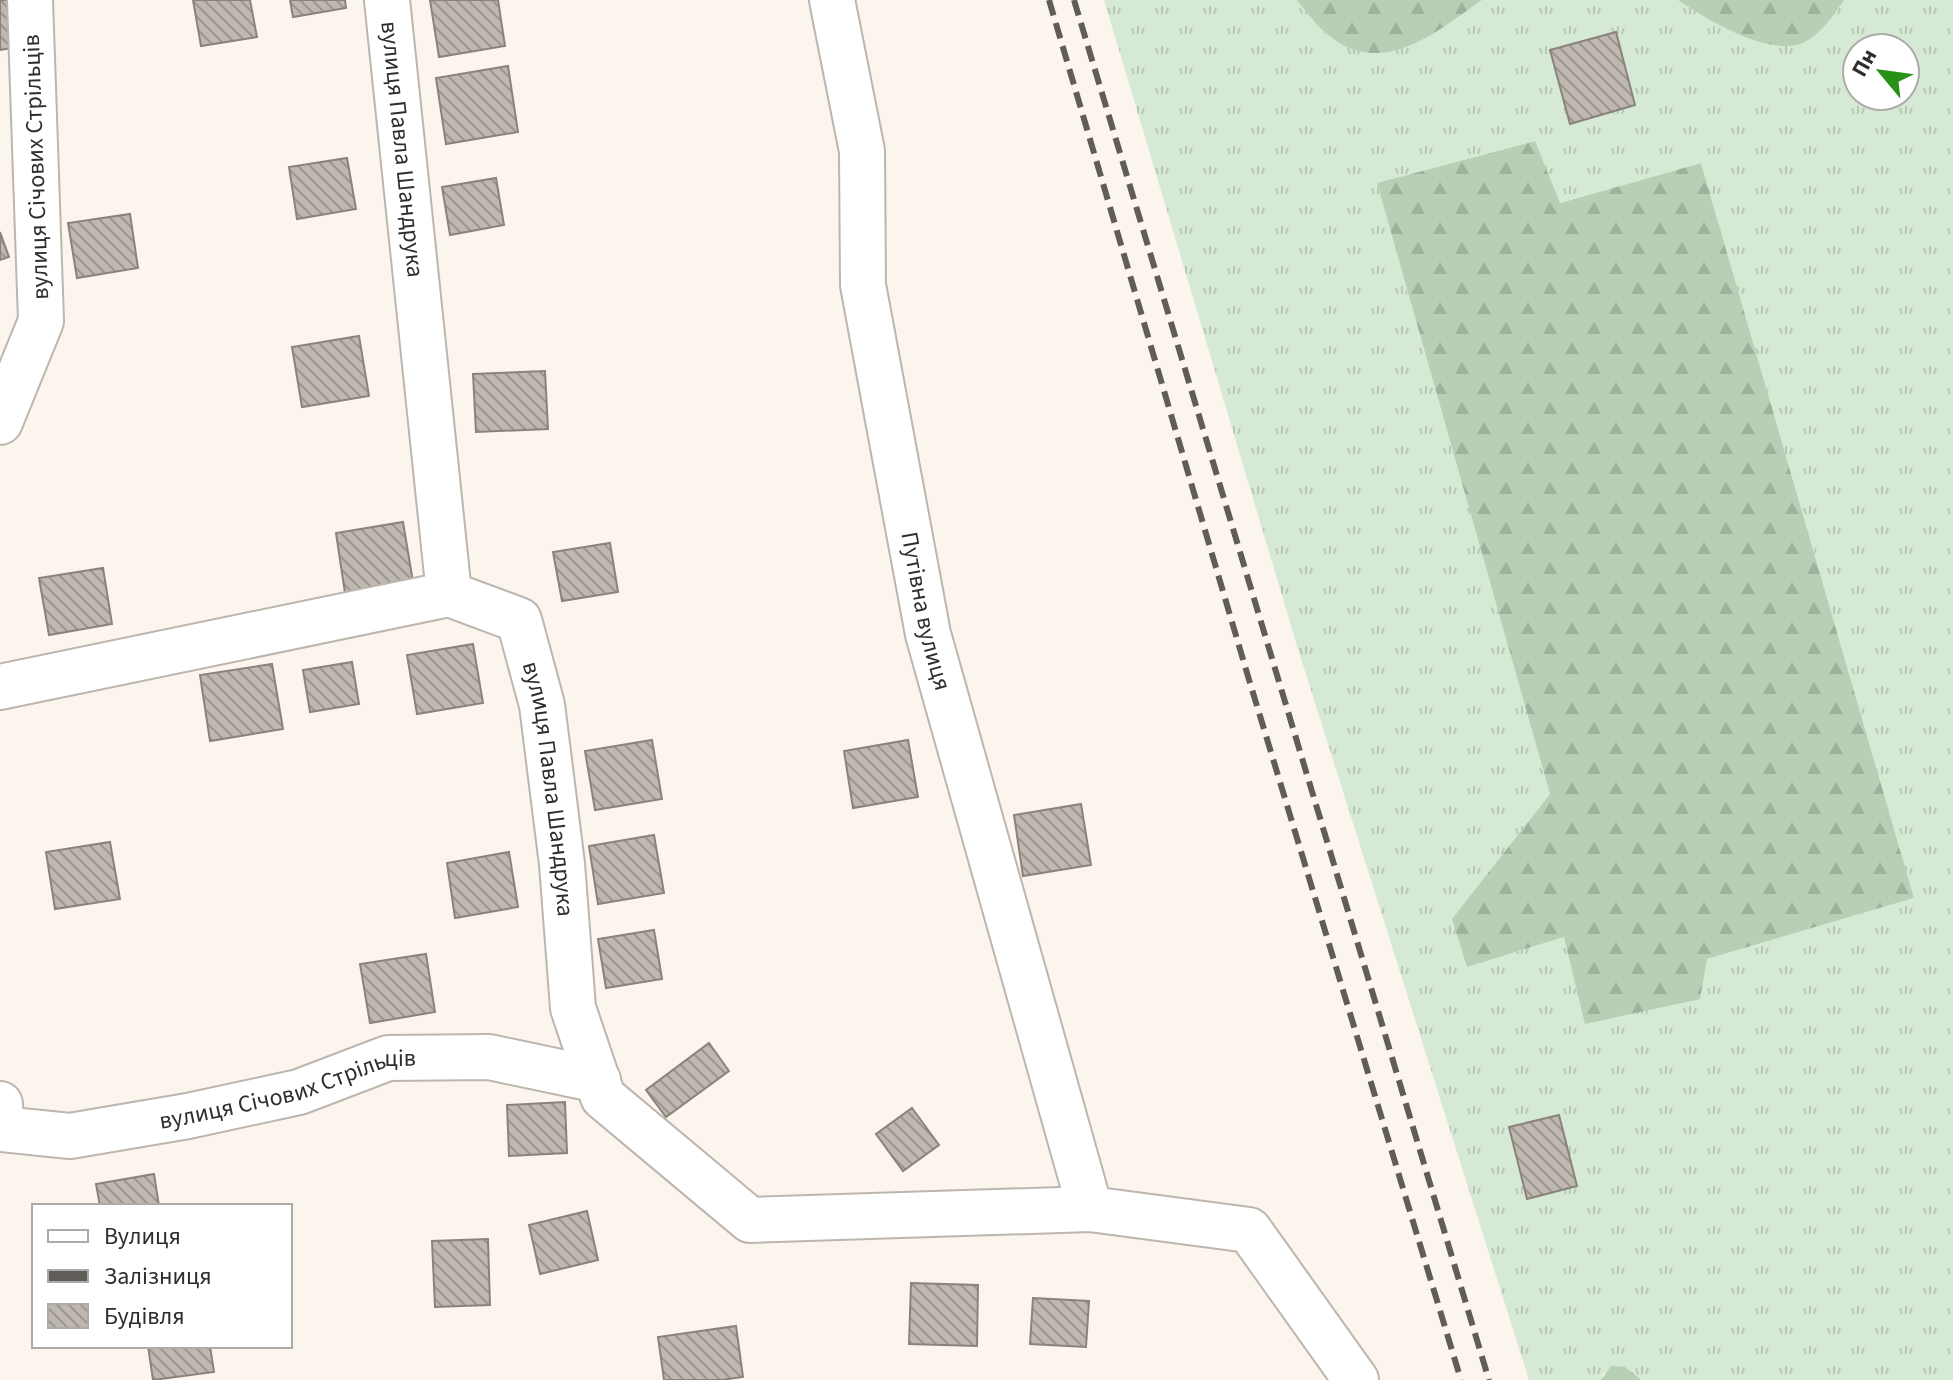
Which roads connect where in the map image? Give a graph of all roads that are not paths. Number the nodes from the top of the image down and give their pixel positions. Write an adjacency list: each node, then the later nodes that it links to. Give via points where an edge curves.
1 (30, 0): 4 (street, вулиця Січових Стрільців, via 41,321)
2 (387, 0): 5 (street, вулиця Павла Шандрука)
3 (832, 0): 9 (street, Путівна вулиця, via 862,151 863,285 928,634)
4 (0, 422)
5 (449, 594): 6 (street); 7 (street, вулиця Павла Шандрука, via 519,620 542,705 573,1008)
6 (0, 687)
7 (598, 1080): 8 (street, вулиця Січових Стрільців, via 489,1057 388,1058 299,1092 70,1136 1,1129); 9 (street, вулиця Павла Шандрука, via 603,1097 750,1220)
8 (0, 1104)
9 (1090, 1209): 10 (street, вулиця Павла Шандрука, via 1249,1230)
10 (1356, 1380)

